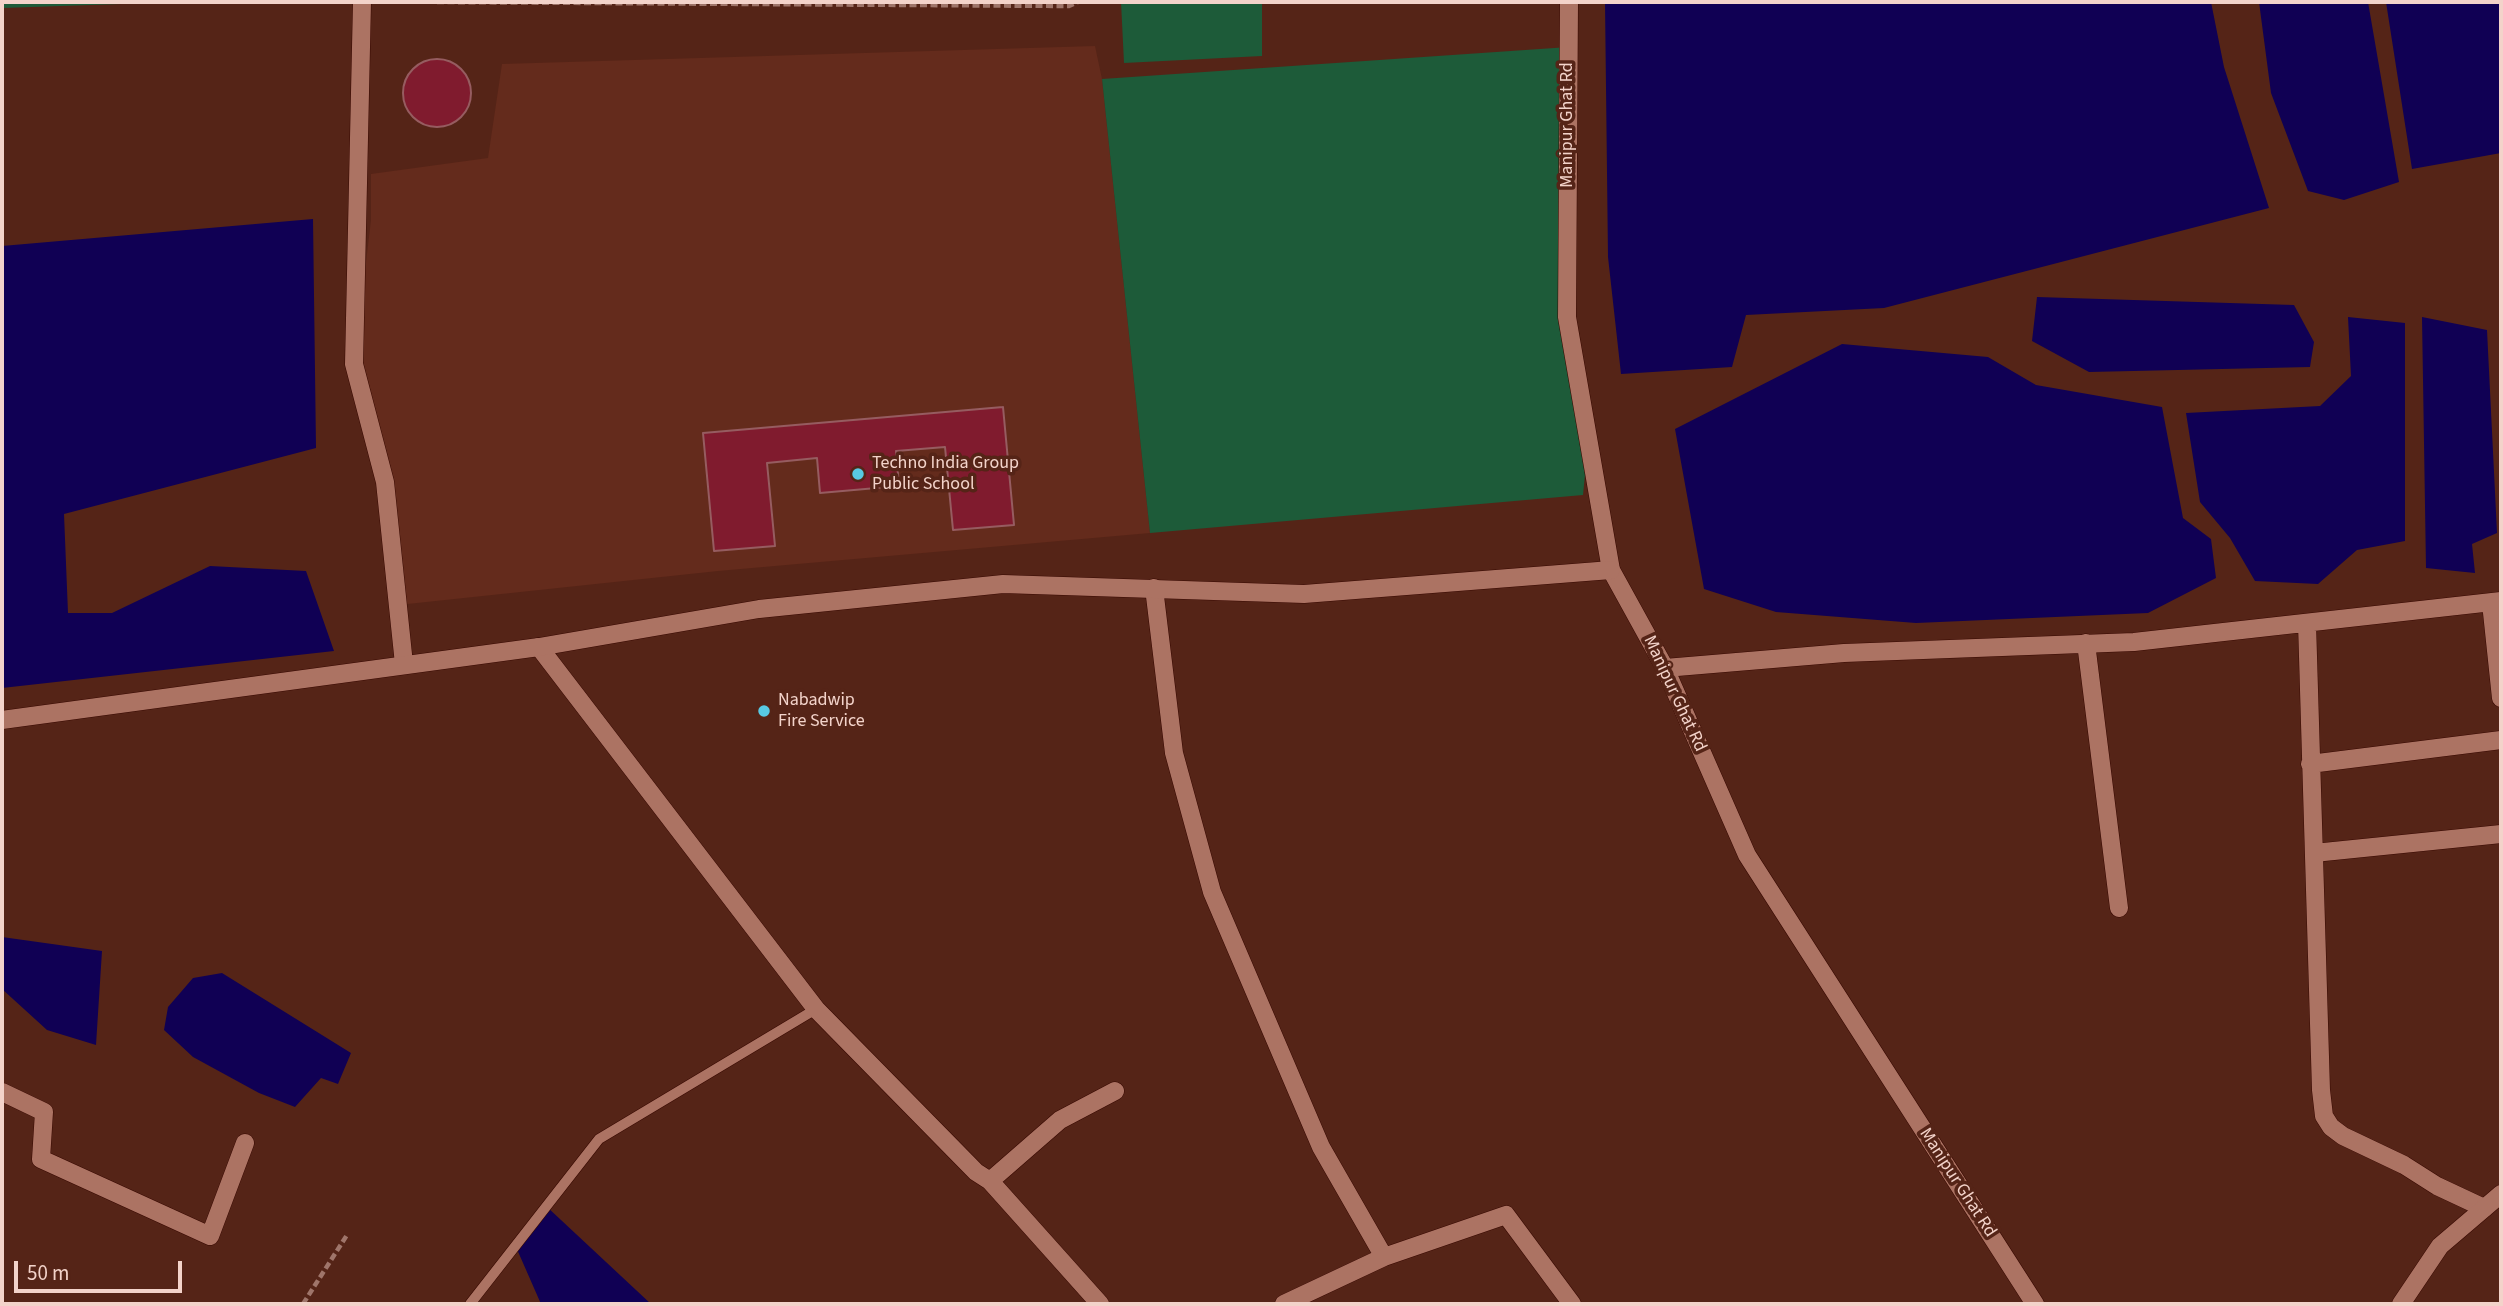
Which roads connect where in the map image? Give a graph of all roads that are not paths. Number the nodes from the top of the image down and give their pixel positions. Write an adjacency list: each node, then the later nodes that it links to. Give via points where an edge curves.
1 (362, 2): 9 (street, via 354,364 385,482)
2 (1569, 2): 3 (street, Manipur Ghat Rd, via 1567,317)
3 (1611, 570): 4 (street, via 1304,594); 10 (street, Manipur Ghat Rd)
4 (1154, 588): 8 (street, via 1003,584 760,609); 25 (street, via 1174,753 1212,892 1321,1147)
5 (2496, 602): 6 (street); 11 (street)
6 (2307, 623): 7 (street); 14 (street)
7 (2086, 643): 10 (street, via 1844,653); 17 (street)
8 (539, 647): 9 (street); 18 (street)
9 (404, 664): 12 (street)
10 (1665, 668): 30 (street, Manipur Ghat Rd, via 1747,855)
11 (2501, 698)
12 (2, 720)
13 (2501, 740): 14 (street)
14 (2310, 764): 16 (street)
15 (2501, 834): 16 (street)
16 (2314, 853): 24 (street, via 2324,1116 2343,1136)
17 (2119, 908)
18 (816, 1009): 22 (street); 26 (lane, via 599,1139)
19 (1115, 1091): 22 (street, via 1060,1120)
20 (2, 1092): 21 (street, via 44,1112 41,1159 210,1236)
21 (245, 1143)
22 (990, 1181): 27 (street)
23 (2501, 1194): 24 (street)
24 (2484, 1208): 31 (street, via 2440,1246)
25 (1384, 1257): 28 (street); 29 (street, via 1506,1215)
26 (470, 1304)
27 (1100, 1304)
28 (1284, 1304)
29 (1572, 1304)
30 (2035, 1304)
31 (2401, 1304)

